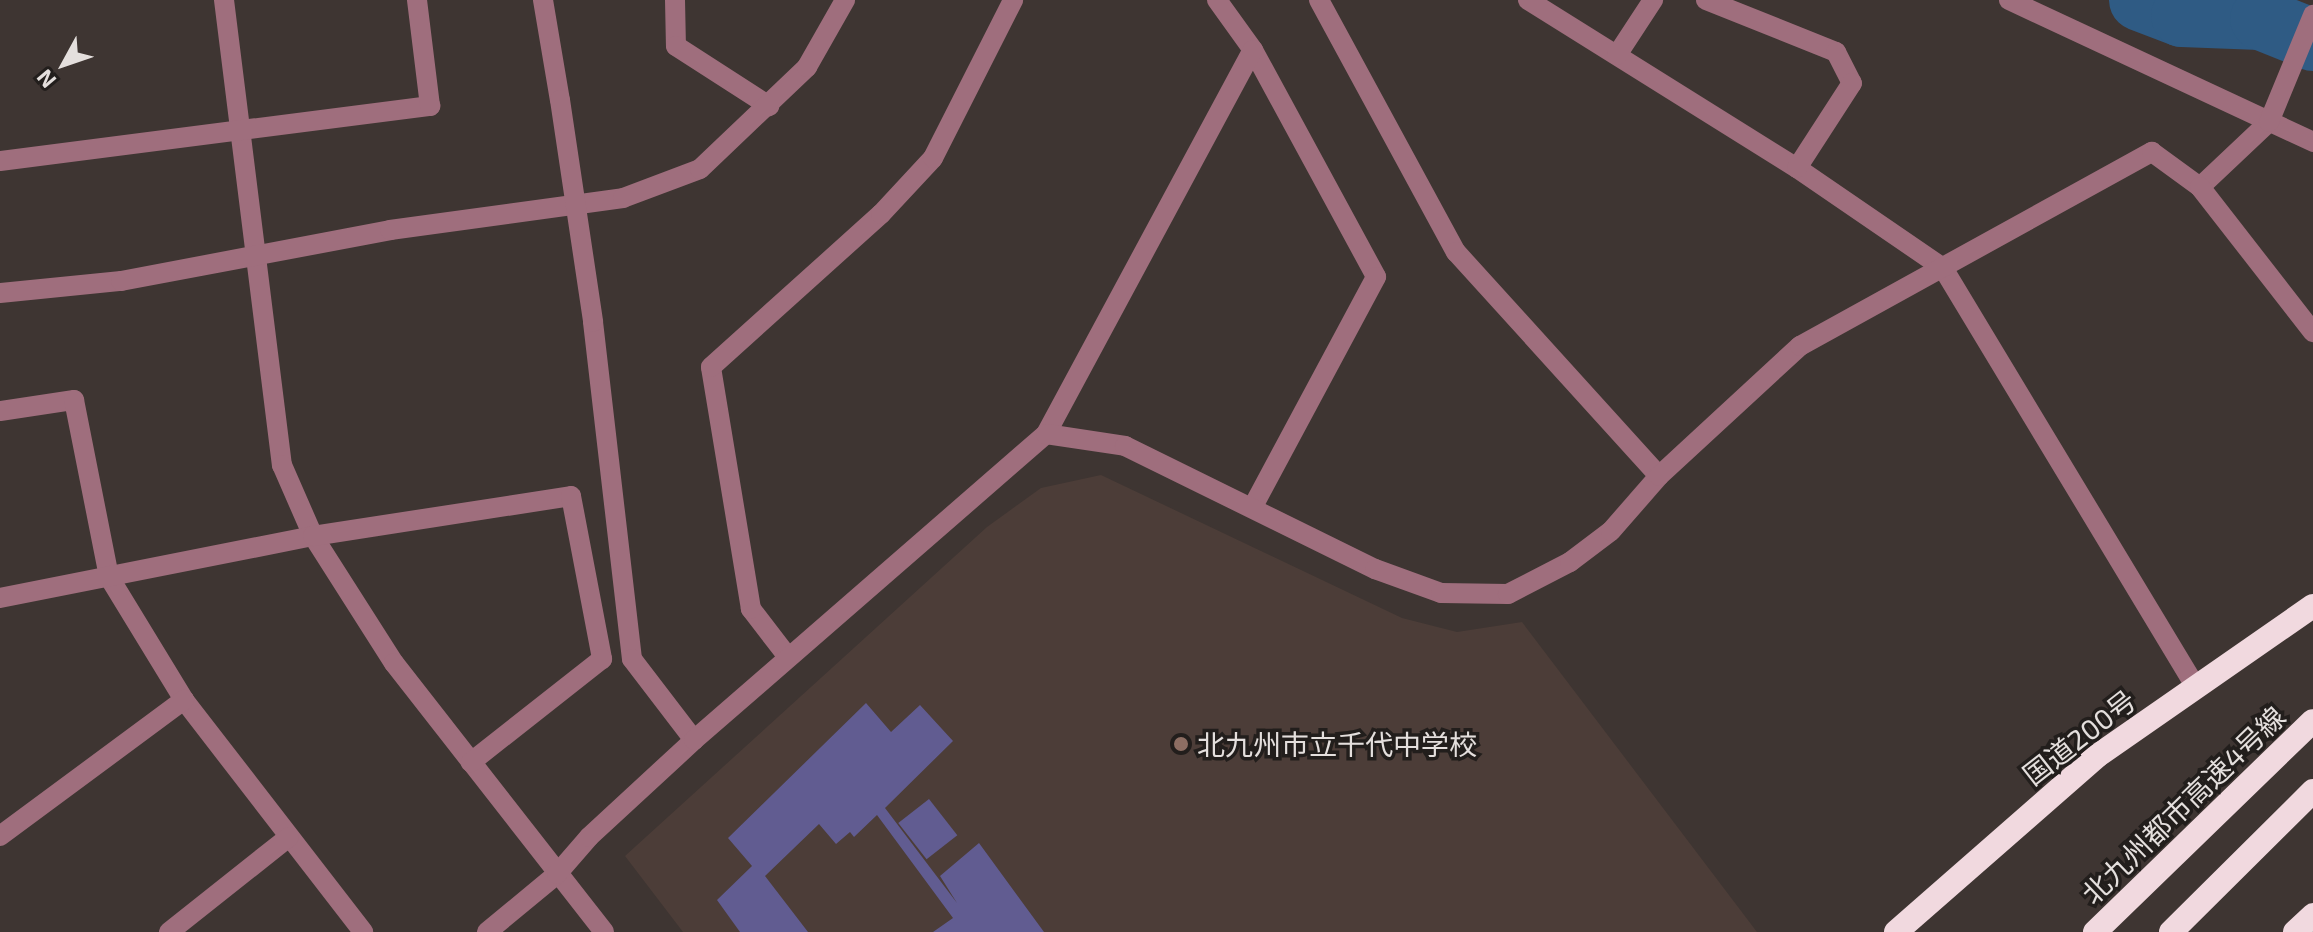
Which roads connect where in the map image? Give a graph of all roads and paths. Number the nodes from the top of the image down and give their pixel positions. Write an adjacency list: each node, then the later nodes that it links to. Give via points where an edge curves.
1 (224, 0): 18 (street)
2 (417, 0): 18 (street, via 430,106)
3 (543, 0): 39 (street, bridge, via 593,322 632,659)
4 (675, 0): 16 (street, via 676,46)
5 (845, 0): 16 (street, via 807,67)
6 (1013, 0): 35 (street, via 933,158 881,214 711,367 751,609)
7 (1217, 0): 14 (street)
8 (1319, 0): 29 (street, via 1456,252)
9 (1528, 0): 15 (street)
10 (1653, 0): 15 (street)
11 (1706, 0): 21 (street, via 1836,52 1852,83)
12 (2009, 0): 17 (street)
13 (2313, 15): 17 (street)
14 (1253, 50): 28 (street); 30 (street, via 1376,277)
15 (1617, 55): 21 (street)
16 (769, 106): 23 (street, via 700,169 623,198)
17 (2269, 122): 19 (street); 22 (street)
18 (240, 129): 20 (street); 23 (street)
19 (2313, 142)
20 (0, 161)
21 (1797, 168): 24 (street)
22 (2200, 187): 24 (street, via 2152,152); 26 (street)
23 (257, 254): 25 (street, via 121,281); 31 (street, via 282,465)
24 (1943, 268): 29 (street, via 1800,346); 36 (street)
25 (0, 293)
26 (2313, 332)
27 (0, 411): 32 (street, via 74,400)
28 (1046, 434): 30 (street, via 1125,446); 35 (street)
29 (1659, 476): 30 (street, via 1611,531 1570,562 1508,594 1441,593 1375,569)
30 (1253, 506)
31 (313, 536): 32 (street); 40 (street, via 394,663); 40 (street, via 571,496 602,659)
32 (109, 577): 33 (street); 37 (street)
33 (0, 598)
34 (2313, 606): 36 (highway, 国道200号)
35 (788, 657): 39 (street)
36 (2195, 685): 50 (highway, 国道200号, via 2097,756)
37 (184, 700): 42 (street); 43 (street)
38 (2313, 721): 51 (highway, 北九州都市高速4号線)
39 (694, 740): 44 (street, via 589,837)
40 (471, 762): 44 (street)
41 (2313, 791): 52 (highway)
42 (0, 836)
43 (289, 837): 46 (street); 47 (street)
44 (557, 874): 48 (street); 49 (street)
45 (2313, 915): 53 (highway)
46 (169, 932)
47 (363, 932)
48 (487, 932)
49 (604, 932)
50 (1896, 932)
51 (2095, 932)
52 (2171, 932)
53 (2295, 932)

